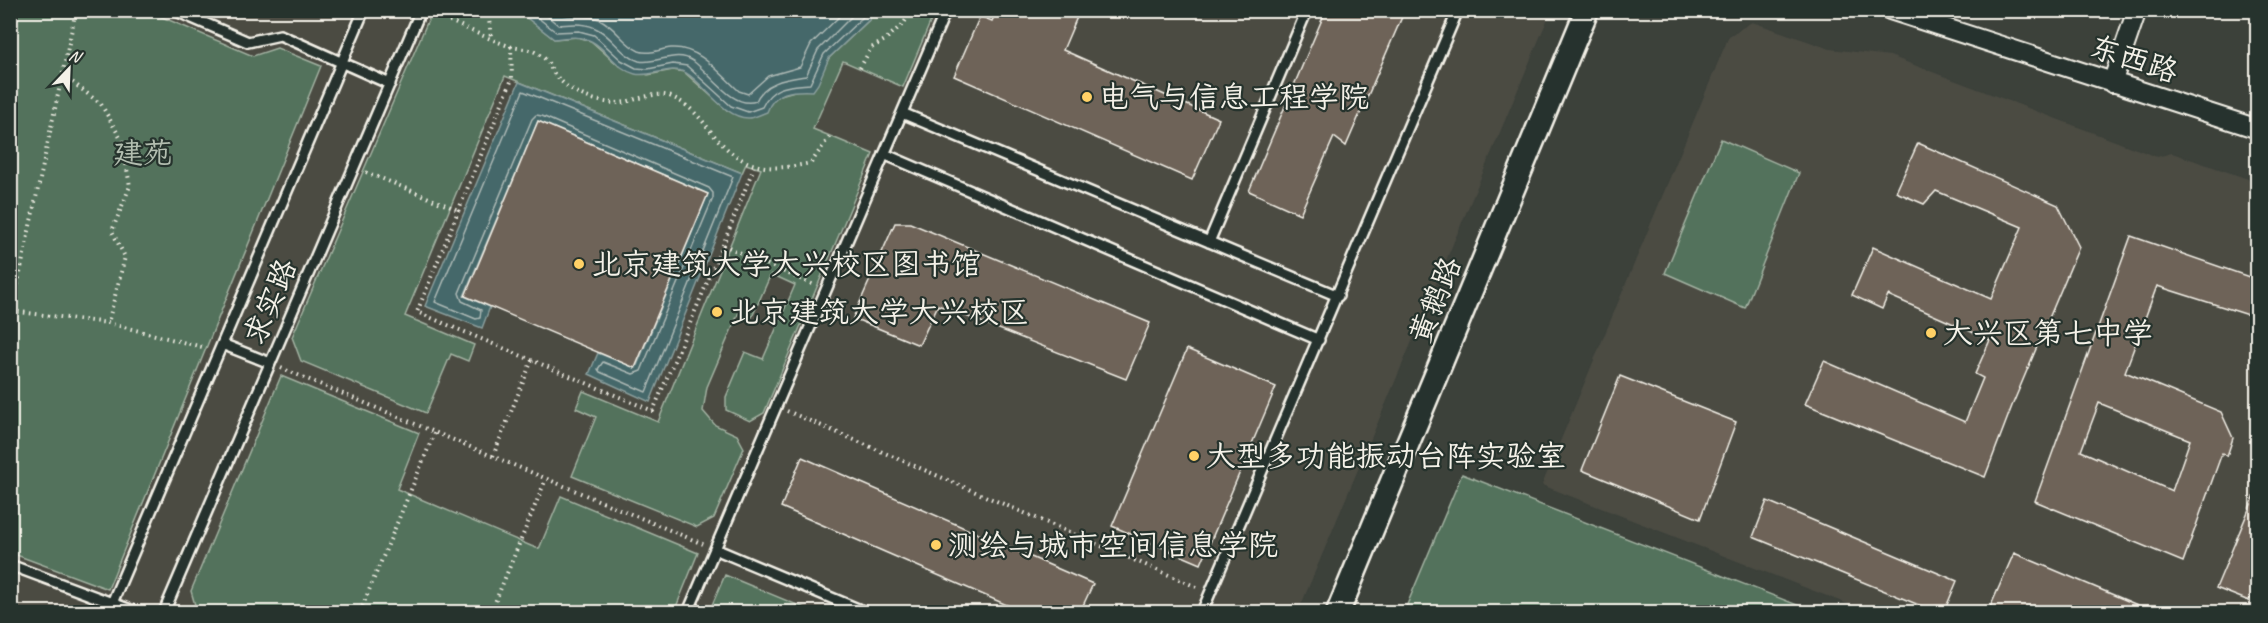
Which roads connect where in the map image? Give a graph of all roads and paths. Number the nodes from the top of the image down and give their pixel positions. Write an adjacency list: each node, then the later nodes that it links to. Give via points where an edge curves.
1 (76, 10): 17 (path)
2 (174, 10): 15 (lane, via 249,42 280,35)
3 (364, 10): 15 (lane, 求实路)
4 (423, 10): 13 (path); 19 (lane, 求实路)
5 (488, 10): 13 (path)
6 (912, 10): 16 (path, via 904,23 871,48)
7 (946, 10): 20 (lane)
8 (1307, 10): 27 (lane)
9 (1458, 10): 30 (lane)
10 (1587, 10): 53 (street, 黄鹅路)
11 (1890, 10): 18 (street, 东西路)
12 (2137, 10): 18 (street)
13 (491, 38): 14 (path)
14 (511, 46): 25 (path, via 532,50 549,61 557,77 588,98 609,103 666,95 685,103 730,152); 26 (path, via 512,79)
15 (342, 62): 19 (lane); 35 (lane, 求实路)
16 (860, 68)
17 (63, 75): 31 (path); 33 (path, via 101,104 122,141 130,186 112,231 125,258)
18 (2112, 83): 21 (street, 东西路)
19 (390, 84): 24 (lane, 求实路)
20 (902, 113): 23 (lane); 27 (lane)
21 (2258, 129)
22 (830, 136): 25 (path, via 810,163)
23 (884, 154): 29 (lane); 34 (lane)
24 (354, 167): 26 (path); 37 (lane, 求实路)
25 (754, 167): 28 (path)
26 (458, 210): 36 (path, via 417,312)
27 (1209, 242): 30 (lane)
28 (723, 245): 29 (path); 36 (path, via 653,411)
29 (826, 290): 38 (lane)
30 (1338, 296): 34 (lane)
31 (12, 311): 32 (path); 33 (path)
32 (10, 320)
33 (108, 323): 35 (path)
34 (1319, 340): 44 (lane)
35 (220, 347): 37 (lane); 45 (lane, 求实路)
36 (532, 360): 40 (path)
37 (270, 363): 39 (path); 47 (lane, 求实路)
38 (776, 407): 42 (lane); 44 (path)
39 (435, 432): 40 (path); 48 (path)
40 (493, 456): 41 (path)
41 (546, 479): 42 (path); 49 (path)
42 (715, 549): 50 (lane); 51 (lane)
43 (10, 566): 45 (lane)
44 (1211, 593): 52 (lane)
45 (112, 603): 46 (lane)
46 (136, 612)
47 (164, 612)
48 (360, 612)
49 (491, 612)
50 (688, 612)
51 (865, 612)
52 (1202, 612)
53 (1338, 612)

